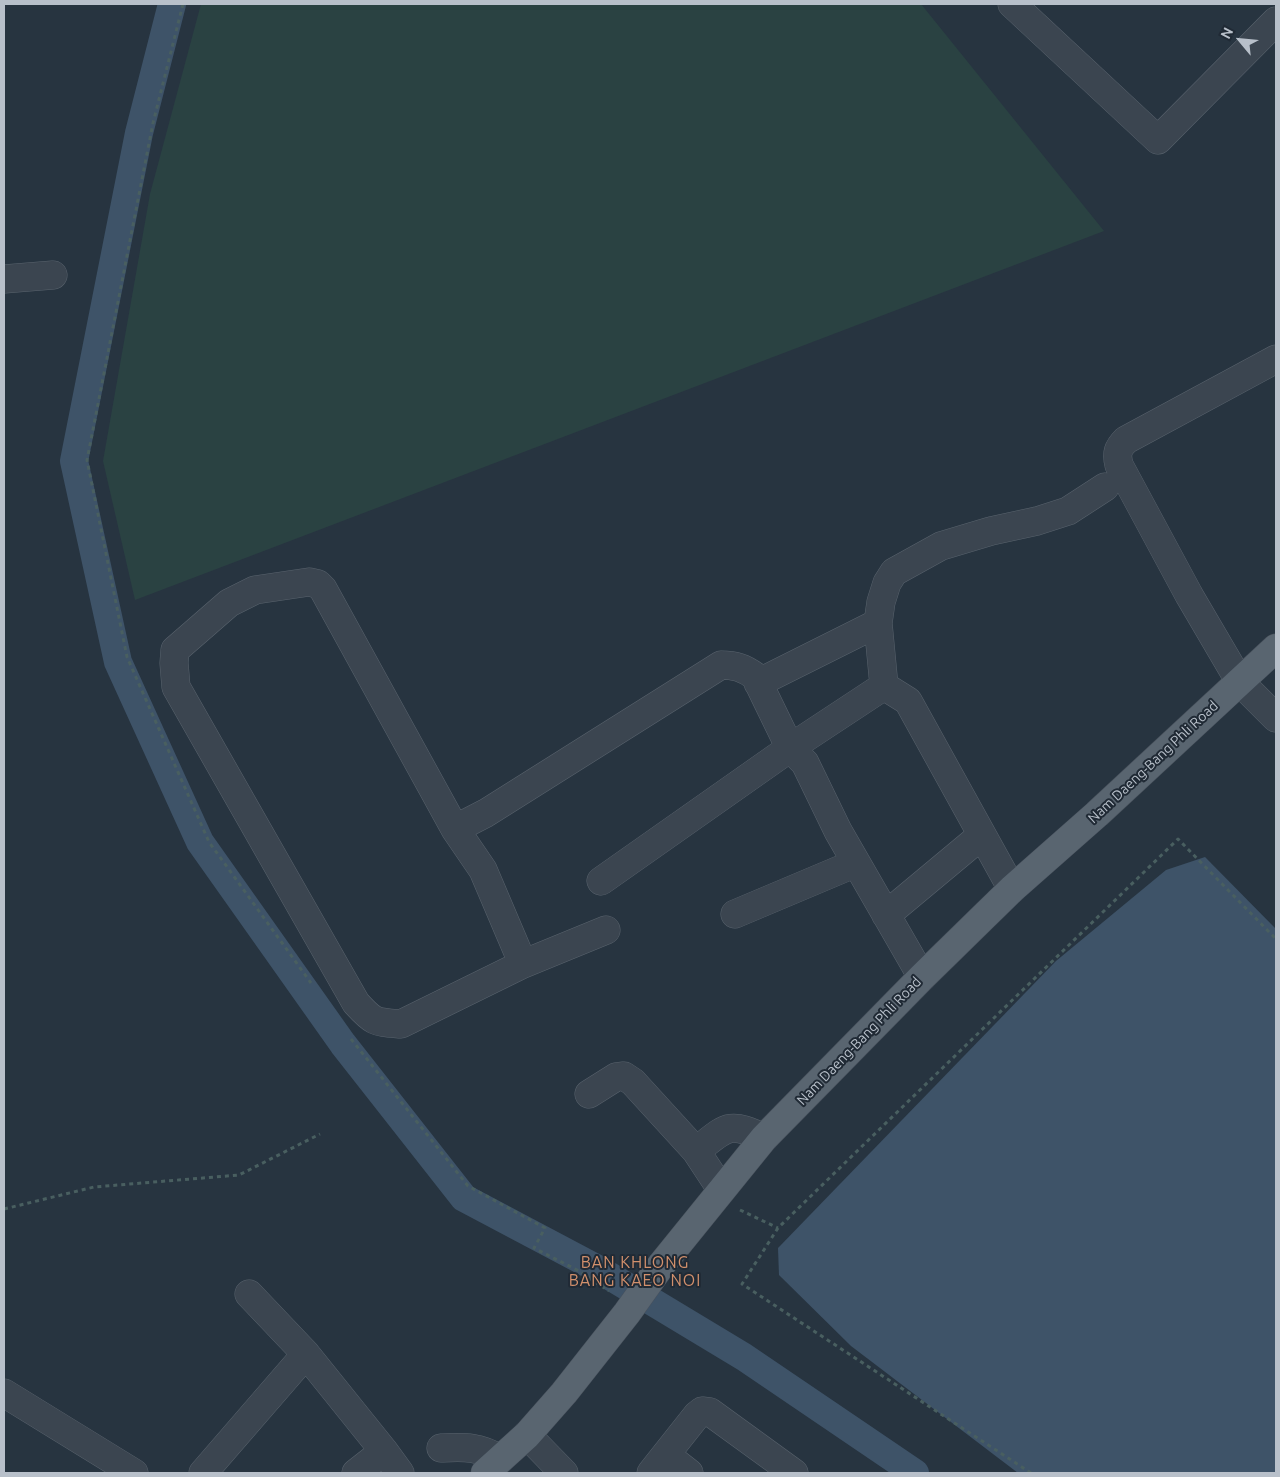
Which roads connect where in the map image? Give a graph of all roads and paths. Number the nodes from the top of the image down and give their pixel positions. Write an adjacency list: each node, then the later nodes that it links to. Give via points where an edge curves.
1 (183, 4): 26 (path, via 152,123 87,460 127,657 209,842)
2 (1012, 4): 3 (street, via 1158,140)
3 (1276, 21)
4 (53, 275): 5 (street)
5 (4, 279)
6 (1276, 359): 10 (street, via 1126,440 1119,446 1116,456 1189,595)
7 (1105, 486): 8 (street, via 1068,511 942,546 894,572 881,602)
8 (878, 623): 11 (street); 12 (street)
9 (1276, 648): 10 (main road, Nam Daeng-Bang Phli Road)
10 (1240, 682): 13 (street); 19 (main road, Nam Daeng-Bang Phli Road)
11 (758, 683): 14 (street); 15 (street, via 745,668 721,665 486,813)
12 (884, 686): 14 (street); 16 (street, via 908,701)
13 (1276, 718)
14 (790, 748): 17 (street, via 805,763); 18 (street)
15 (455, 829): 24 (street, via 483,870); 24 (street, via 318,584 309,582 255,590 229,602 175,650 176,687 356,1003 369,1018 401,1024)
16 (982, 835): 19 (street); 21 (street)
17 (856, 863): 20 (street); 21 (street)
18 (601, 881)
19 (1012, 889): 25 (main road, Nam Daeng-Bang Phli Road)
20 (735, 914)
21 (886, 915): 25 (street)
22 (606, 930): 24 (street)
23 (1276, 939): 34 (path, via 1178,839)
24 (523, 964)
25 (922, 976): 30 (main road, Nam Daeng-Bang Phli Road)
26 (316, 991)
27 (350, 1038): 35 (path, via 468,1186 545,1228 534,1248)
28 (589, 1094): 31 (street, via 616,1076 624,1076)
29 (320, 1134): 33 (path, via 239,1175 94,1188)
30 (764, 1138): 31 (street, via 746,1129 732,1127); 32 (main road, Nam Daeng-Bang Phli Road)
31 (696, 1151): 32 (street)
32 (718, 1194): 34 (path); 39 (main road, Nam Daeng-Bang Phli Road, via 627,1313)
33 (4, 1209)
34 (778, 1228): 51 (path, via 742,1284)
35 (611, 1292)
36 (249, 1294): 37 (street)
37 (306, 1354): 41 (street); 46 (street)
38 (4, 1392): 45 (street)
39 (526, 1435): 43 (main road, Nam Daeng-Bang Phli Road); 49 (street)
40 (441, 1448): 43 (street, via 472,1447 488,1452)
41 (384, 1451): 47 (street); 48 (street)
42 (659, 1464): 44 (street, via 702,1411 710,1412); 50 (street)
43 (492, 1466)
44 (785, 1471)
45 (134, 1473)
46 (203, 1473)
47 (356, 1473)
48 (400, 1473)
49 (564, 1473)
50 (689, 1473)
51 (1031, 1473)

